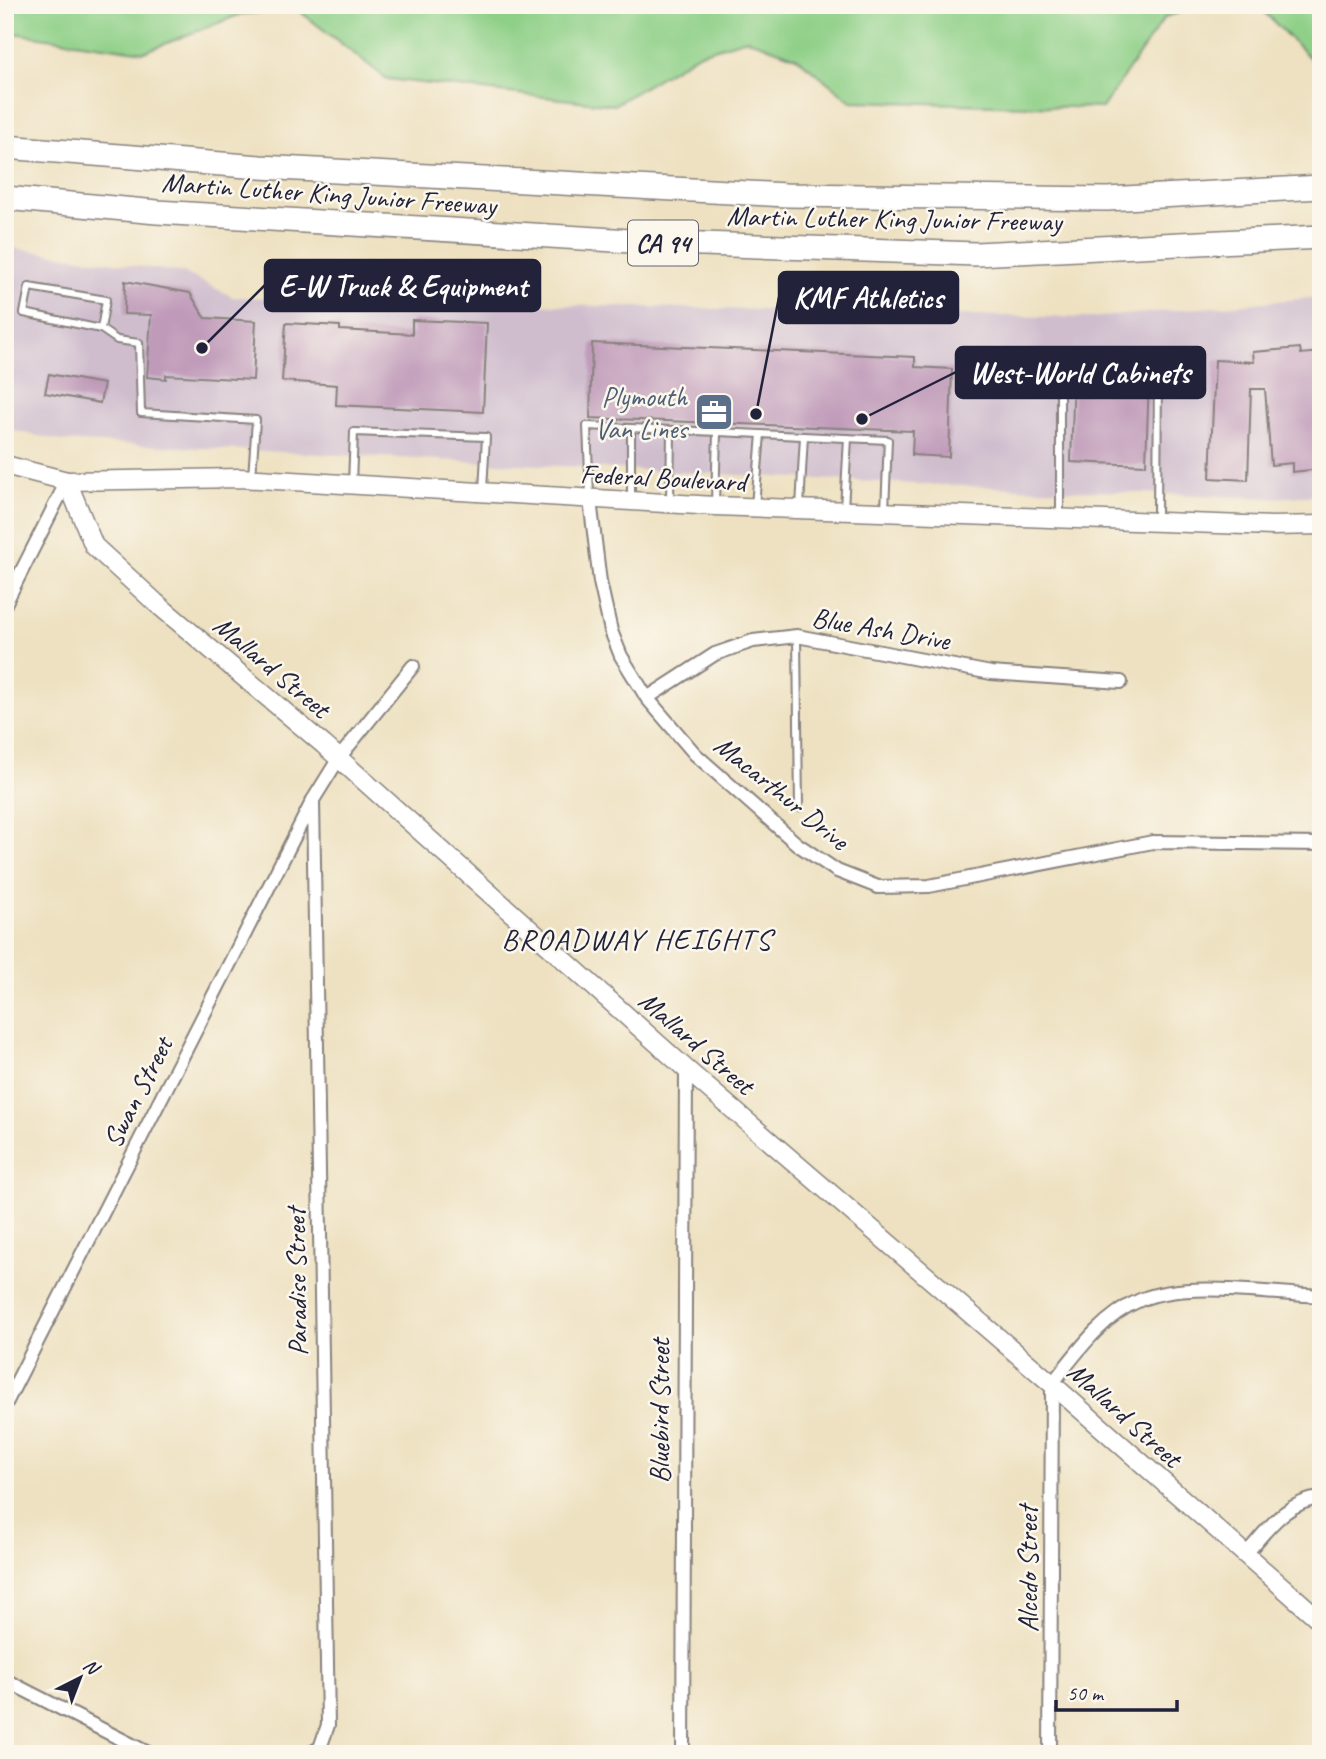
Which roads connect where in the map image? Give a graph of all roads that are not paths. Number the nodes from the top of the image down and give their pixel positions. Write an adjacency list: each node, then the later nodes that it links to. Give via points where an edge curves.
1 (5, 147): 2 (highway, Martin Luther King Junior Freeway / CA 94, via 260,167 786,194 1107,199)
2 (1321, 187)
3 (5, 198): 4 (highway, Martin Luther King Junior Freeway / CA 94, via 157,212 646,242 976,254)
4 (1321, 237)
5 (102, 328): 5 (lane, via 24,313 29,287 106,300); 13 (lane, via 117,340 139,343 141,413 256,420)
6 (631, 429): 7 (lane); 17 (lane, via 587,426); 18 (lane)
7 (671, 430): 8 (lane); 19 (lane)
8 (717, 433): 9 (lane); 20 (lane)
9 (761, 434): 10 (lane); 21 (lane)
10 (804, 436): 11 (lane); 22 (lane)
11 (848, 438): 23 (lane); 24 (lane, via 888,440)
12 (5, 465): 14 (street, Federal Boulevard)
13 (252, 479): 14 (street, Federal Boulevard); 15 (street, Federal Boulevard)
14 (67, 481): 28 (street); 33 (street, Mallard Street, via 94,546)
15 (352, 486): 16 (street, Federal Boulevard); 16 (lane, via 354,432 486,437)
16 (482, 495): 17 (street, Federal Boulevard)
17 (590, 500): 18 (street, Federal Boulevard); 32 (street, Macarthur Drive, via 611,631)
18 (631, 502): 19 (street, Federal Boulevard)
19 (670, 504): 20 (street, Federal Boulevard)
20 (715, 506): 21 (street, Federal Boulevard)
21 (755, 508): 22 (street, Federal Boulevard)
22 (800, 509): 23 (street, Federal Boulevard)
23 (844, 511): 24 (street, Federal Boulevard)
24 (885, 511): 25 (street, Federal Boulevard)
25 (1060, 518): 26 (street, Federal Boulevard); 26 (lane, via 1060,368 1080,357 1146,361 1158,372)
26 (1157, 522): 27 (street, Federal Boulevard)
27 (1321, 525)
28 (5, 604)
29 (797, 636): 31 (street, Blue Ash Drive, via 991,673); 32 (street, Blue Ash Drive, via 753,641 715,654); 35 (lane)
30 (413, 666): 33 (street, Swan Street)
31 (1121, 682)
32 (647, 698): 36 (street, Macarthur Drive, via 695,754 797,844 837,871 878,887 929,886 1153,842)
33 (339, 758): 34 (street, Swan Street); 37 (street, Mallard Street)
34 (313, 800): 40 (street, Swan Street); 46 (street, Paradise Street, via 328,1725 320,1748)
35 (799, 808)
36 (1321, 844)
37 (686, 1069): 39 (street, Mallard Street); 47 (street, Bluebird Street)
38 (1321, 1296): 39 (street, via 1184,1290 1140,1300 1088,1338)
39 (1052, 1384): 42 (street, Mallard Street); 48 (street, Alcedo Street)
40 (5, 1405)
41 (1321, 1498): 42 (street, via 1285,1510)
42 (1245, 1555): 43 (street, Mallard Street)
43 (1321, 1621)
44 (5, 1680): 45 (street)
45 (150, 1754)
46 (308, 1754)
47 (683, 1754)
48 (1050, 1754)

